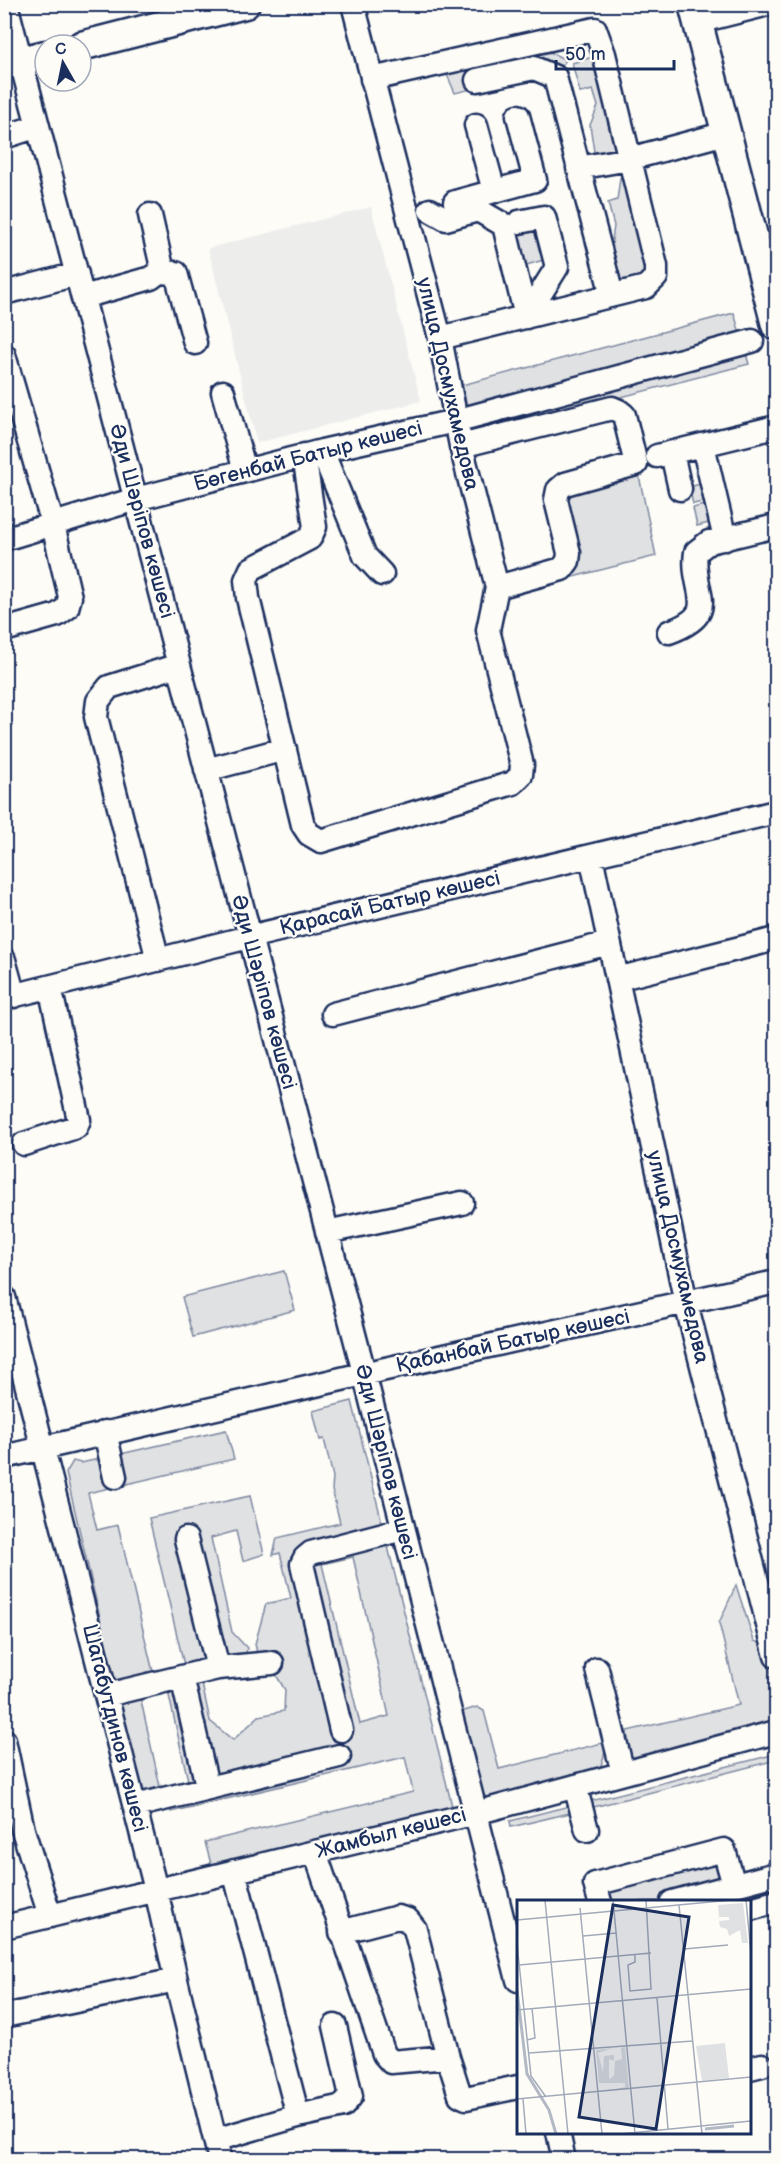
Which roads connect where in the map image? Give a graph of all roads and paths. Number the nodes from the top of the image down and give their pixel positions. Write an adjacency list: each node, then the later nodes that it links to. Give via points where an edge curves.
1 (245, 4): 6 (main road)
2 (353, 4): 8 (street, улица Досмухамедова)
3 (768, 4): 5 (street)
4 (6, 11): 7 (street, Әди Шәріпов көшесі)
5 (695, 13): 13 (main road)
6 (93, 43)
7 (24, 60): 12 (street, Әди Шәріпов көшесі)
8 (372, 79): 15 (street, via 595,29); 20 (street, улица Досмухамедова)
9 (477, 80): 16 (street, via 534,68 555,77)
10 (518, 116): 17 (street, via 536,180)
11 (476, 125): 17 (street)
12 (38, 126): 14 (street); 23 (street, Әди Шәріпов көшесі)
13 (726, 133): 15 (street); 28 (main road)
14 (4, 137)
15 (629, 159): 16 (street); 25 (street, via 656,277 646,287)
16 (578, 168): 25 (street)
17 (494, 191): 18 (street)
18 (430, 210): 20 (street); 27 (street, via 446,219 478,210 504,225)
19 (150, 215): 22 (street, via 161,264)
20 (407, 216): 29 (street, улица Досмухамедова)
21 (519, 222): 27 (street, via 544,217 557,267)
22 (159, 272): 26 (street, via 151,278); 31 (street, via 176,273)
23 (77, 274): 24 (street); 26 (street, Әди Шәріпов көшесі)
24 (4, 293)
25 (612, 295): 27 (street)
26 (83, 297): 41 (street, Әди Шәріпов көшесі)
27 (526, 316): 29 (street)
28 (777, 325)
29 (440, 338): 34 (street, улица Досмухамедова)
30 (752, 341): 34 (street, Бөгенбай Батыр көшесі)
31 (195, 344)
32 (4, 355): 42 (street)
33 (223, 392): 39 (street)
34 (455, 421): 37 (street, улица Досмухамедова); 38 (street, Бөгенбай Батыр көшесі)
35 (777, 427): 36 (street)
36 (703, 445): 40 (street, via 664,454); 44 (street)
37 (461, 446): 47 (street, улица Досмухамедова); 47 (street, via 612,408 624,415 636,464 565,484 558,490 556,500 568,561 562,569)
38 (313, 453): 39 (street, Бөгенбай Батыр көшесі); 46 (street, via 365,556); 51 (street, via 315,527 310,538 251,569 246,580)
39 (245, 471): 41 (street, Бөгенбай Батыр көшесі)
40 (680, 489)
41 (136, 499): 42 (street, Бөгенбай Батыр көшесі); 50 (street, Әди Шәріпов көшесі)
42 (53, 525): 45 (street, Бөгенбай Батыр көшесі); 48 (street, via 70,597 67,608 57,615)
43 (777, 526): 44 (street)
44 (725, 538): 49 (street, via 709,542 696,552 694,566 702,600 699,614 689,625)
45 (4, 539)
46 (382, 574)
47 (497, 587): 51 (street, улица Досмухамедова, via 488,630 522,765 513,783 321,840 309,834 303,825)
48 (4, 630)
49 (669, 632)
50 (179, 665): 52 (street, Әди Шәріпов көшесі); 59 (street, via 109,687 98,701 96,717)
51 (285, 749): 52 (street)
52 (206, 770): 55 (street, Әди Шәріпов көшесі)
53 (777, 812): 54 (street, Қарасай Батыр көшесі)
54 (591, 856): 55 (street, Қарасай Батыр көшесі); 57 (street, улица Досмухамедова)
55 (249, 937): 59 (street, Қарасай Батыр көшесі); 66 (street, Әди Шәріпов көшесі)
56 (777, 939): 60 (street)
57 (609, 943): 60 (street, улица Досмухамедова); 63 (street)
58 (4, 960): 62 (street)
59 (158, 960): 61 (street, Қарасай Батыр көшесі)
60 (617, 979): 69 (street, улица Досмухамедова)
61 (50, 987): 62 (street, Қарасай Батыр көшесі); 64 (street, via 79,1120 76,1127)
62 (9, 997)
63 (333, 1014)
64 (24, 1144)
65 (462, 1203): 66 (street)
66 (327, 1232): 70 (street, Әди Шәріпов көшесі)
67 (777, 1282): 69 (street, Қабанбай Батыр көшесі)
68 (4, 1298): 72 (street, Шагабутдинов көшесі)
69 (686, 1303): 70 (street, Қабанбай Батыр көшесі); 77 (street, улица Досмухамедова)
70 (363, 1374): 71 (street, Қабанбай Батыр көшесі); 75 (street, Әди Шәріпов көшесі)
71 (105, 1432): 72 (street, Қабанбай Батыр көшесі); 74 (street)
72 (44, 1446): 73 (street, Қабанбай Батыр көшесі); 82 (street, Шагабутдинов көшесі)
73 (4, 1457)
74 (115, 1477)
75 (403, 1529): 83 (street, via 311,1553 302,1564); 91 (street, Әди Шәріпов көшесі)
76 (186, 1539): 79 (street)
77 (777, 1656)
78 (272, 1663): 79 (street)
79 (218, 1668): 81 (street)
80 (597, 1669): 87 (street, via 602,1710)
81 (182, 1677): 82 (street); 88 (street)
82 (107, 1695): 90 (street, Шагабутдинов көшесі)
83 (341, 1730)
84 (777, 1732): 87 (street, Жамбыл көшесі)
85 (4, 1740): 102 (street, via 23,1830)
86 (339, 1755): 90 (street)
87 (623, 1773): 89 (street, Жамбыл көшесі)
88 (205, 1777)
89 (576, 1786): 91 (street, Жамбыл көшесі); 92 (street)
90 (135, 1806): 97 (street, Шагабутдинов көшесі)
91 (476, 1813): 93 (street, Жамбыл көшесі); 105 (street, Әди Шәріпов көшесі)
92 (587, 1830)
93 (315, 1852): 94 (street, Жамбыл көшесі); 104 (street)
94 (234, 1871): 97 (street, Жамбыл көшесі); 111 (street)
95 (777, 1874): 96 (street)
96 (734, 1885): 98 (street, via 724,1850 595,1884); 99 (street)
97 (156, 1890): 102 (street, Жамбыл көшесі); 106 (street, Шагабутдинов көшесі)
98 (599, 1900)
99 (679, 1900)
100 (777, 1902): 101 (street)
101 (751, 1909)
102 (50, 1916): 103 (street, Жамбыл көшесі)
103 (4, 1927)
104 (341, 1932): 109 (street, via 384,2054 391,2062); 109 (street, via 398,1917 408,1920 415,1929)
105 (517, 1972)
106 (176, 1980): 107 (street); 113 (street, Шагабутдинов көшесі)
107 (4, 2016)
108 (335, 2026): 111 (street, via 351,2096 343,2106)
109 (448, 2057): 110 (street, via 460,2096)
110 (517, 2087)
111 (298, 2116): 113 (street)
112 (558, 2134): 114 (street)
113 (218, 2150)
114 (564, 2160)

